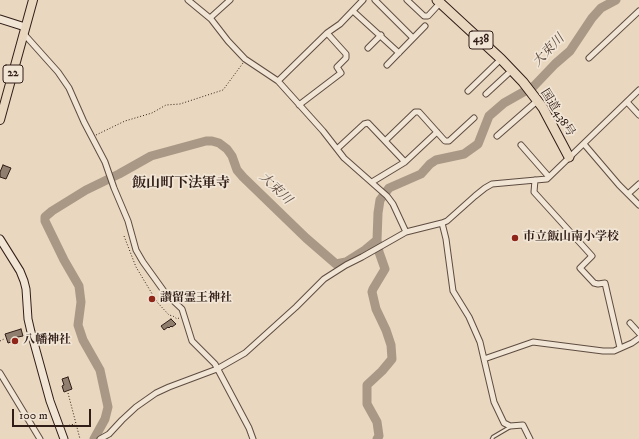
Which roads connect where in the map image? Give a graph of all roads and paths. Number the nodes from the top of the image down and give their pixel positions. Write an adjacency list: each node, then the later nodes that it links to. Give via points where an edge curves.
1 (33, 0): 13 (main road, 22)
2 (188, 0): 10 (street)
3 (230, 0): 10 (street)
4 (363, 0): 8 (street)
5 (375, 0): 16 (street)
6 (407, 0): 7 (street, via 424,16 428,16)
7 (439, 2): 19 (highway, 国道438号 / 438)
8 (353, 11): 14 (street); 15 (street)
9 (639, 11): 20 (street)
10 (210, 18): 21 (street)
11 (0, 19): 13 (street)
12 (425, 26): 16 (street)
13 (24, 30): 33 (main road, 22); 36 (street, via 70,88)
14 (327, 33): 24 (street); 30 (street, via 346,54 346,58 337,67 341,73)
15 (381, 35): 17 (street); 18 (street)
16 (413, 38): 18 (street)
17 (368, 48)
18 (399, 53): 22 (street)
19 (501, 58): 23 (highway, 国道438号 / 438); 26 (street)
20 (589, 58)
21 (245, 59): 24 (street); 36 (path, via 223,90 180,104 160,107 152,113 125,121)
22 (387, 65)
23 (512, 70): 27 (street); 28 (highway, 国道438号 / 438)
24 (278, 81): 30 (street)
25 (639, 90): 29 (street)
26 (468, 91)
27 (486, 94)
28 (535, 98): 35 (street); 41 (highway, 国道438号 / 438)
29 (627, 102): 31 (street); 38 (street)
30 (300, 105): 40 (street)
31 (639, 115)
32 (474, 118): 34 (street, via 449,140 445,141)
33 (0, 120)
34 (437, 132): 37 (street, via 419,112 415,112); 42 (street)
35 (497, 136)
36 (91, 137): 61 (street, via 105,162 128,221 136,250 166,294 182,309 192,341 210,358)
37 (385, 141): 40 (street, via 368,123); 42 (street)
38 (584, 144): 41 (street); 47 (street)
39 (521, 145): 43 (street)
40 (336, 149): 45 (street)
41 (569, 157): 43 (street)
42 (405, 162): 45 (street)
43 (549, 177): 44 (street)
44 (535, 180): 49 (street, via 492,184); 59 (street, via 534,192 592,256 580,268 594,283 605,283)
45 (372, 182): 50 (street, via 393,204)
46 (639, 184): 47 (street)
47 (628, 194): 48 (street)
48 (639, 205)
49 (442, 223): 50 (street); 60 (street, via 453,292 469,317)
50 (406, 232): 61 (street, via 324,279 245,352)
51 (124, 236): 53 (path, via 136,267 157,302 169,315 177,319)
52 (0, 239): 66 (street, via 24,281 31,332)
53 (180, 316)
54 (630, 324): 55 (street)
55 (639, 333)
56 (639, 338): 59 (street)
57 (4, 339): 58 (path)
58 (0, 341)
59 (620, 348): 60 (street, via 603,351 533,342)
60 (484, 359): 65 (street, via 494,402 504,423)
61 (217, 369): 71 (street, via 156,393); 72 (street)
62 (0, 373): 67 (street)
63 (68, 393): 64 (path)
64 (76, 423): 66 (path); 70 (path)
65 (510, 426): 73 (lane); 74 (street, via 523,425)
66 (60, 427): 69 (street)
67 (39, 438): 68 (street)
68 (31, 439)
69 (64, 439)
70 (80, 439)
71 (100, 439)
72 (253, 439)
73 (492, 439)
74 (530, 439)

